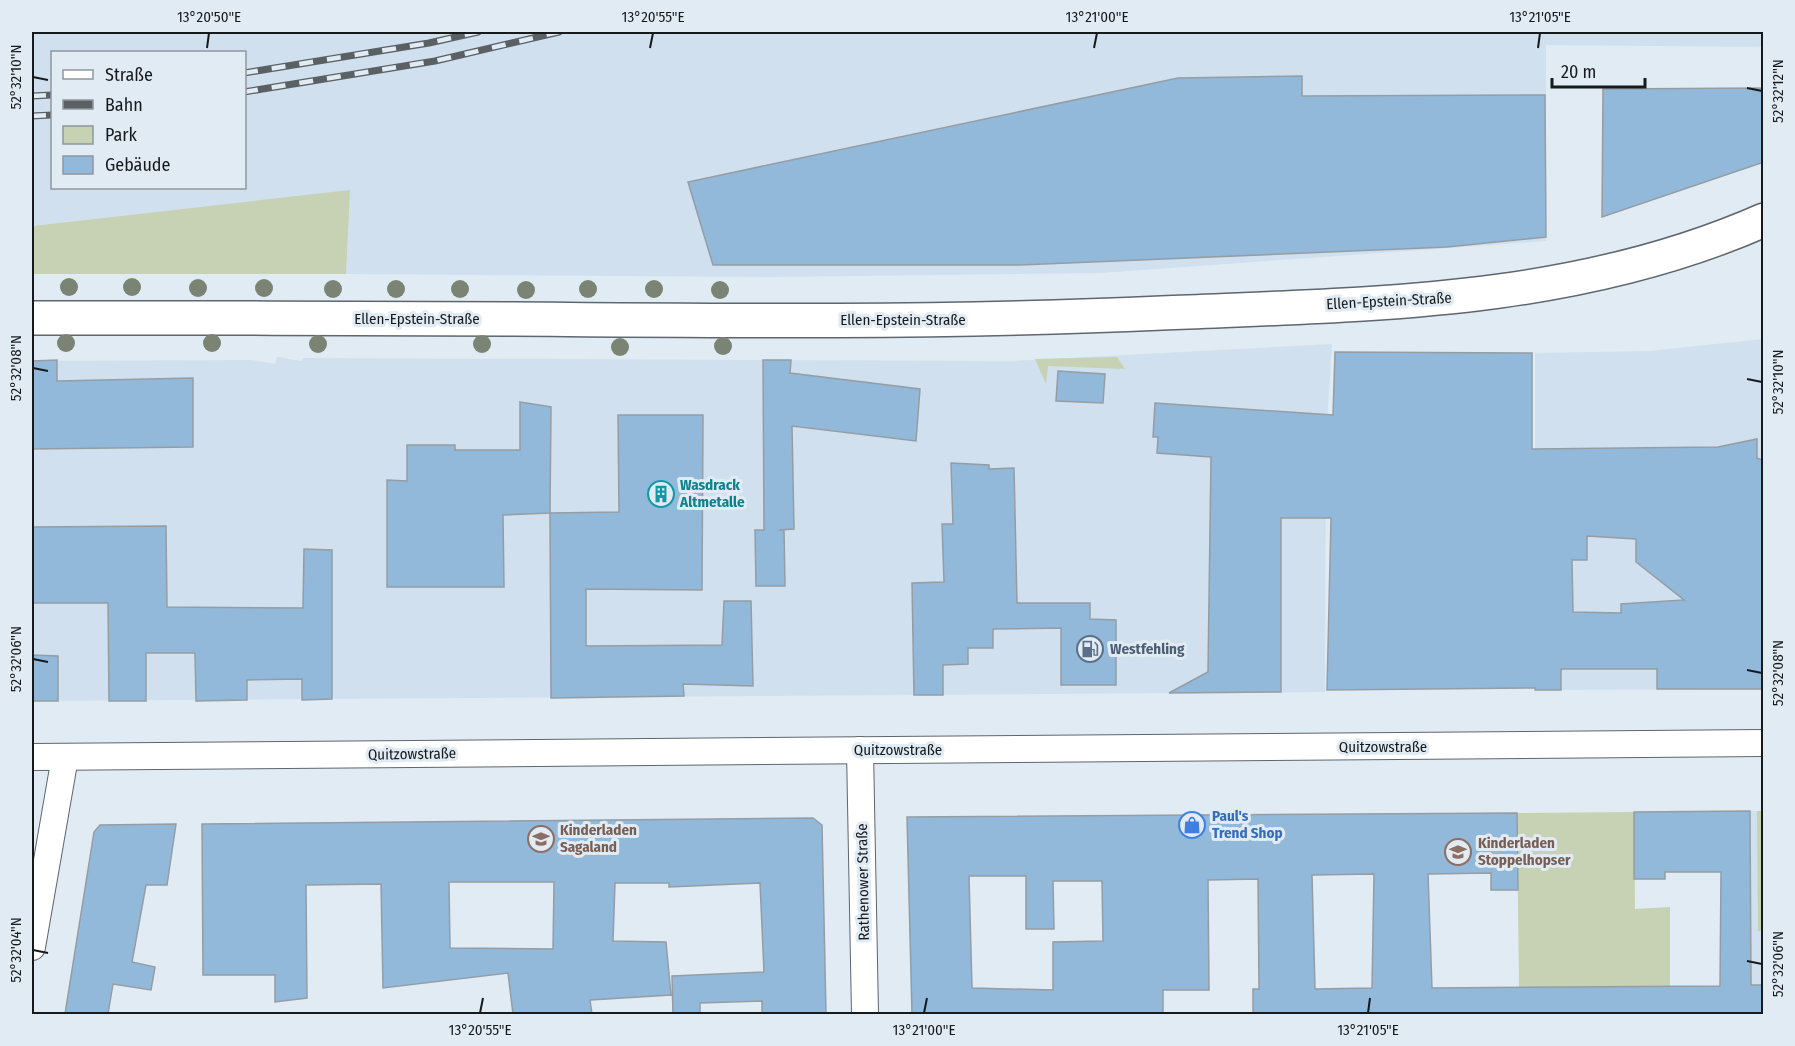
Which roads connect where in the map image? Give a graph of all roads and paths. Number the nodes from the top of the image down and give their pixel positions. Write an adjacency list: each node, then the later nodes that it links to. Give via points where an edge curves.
1 (1764, 220): 2 (main road, Ellen-Epstein-Straße, via 1660,259 1590,277 1512,291 1411,300 1012,320)
2 (32, 318)
3 (1764, 743): 4 (street, Quitzowstraße)
4 (860, 750): 6 (street, Quitzowstraße); 8 (street, Rathenower Straße)
5 (32, 757): 6 (street, Quitzowstraße)
6 (65, 757): 7 (street)
7 (32, 947)
8 (865, 1014)

